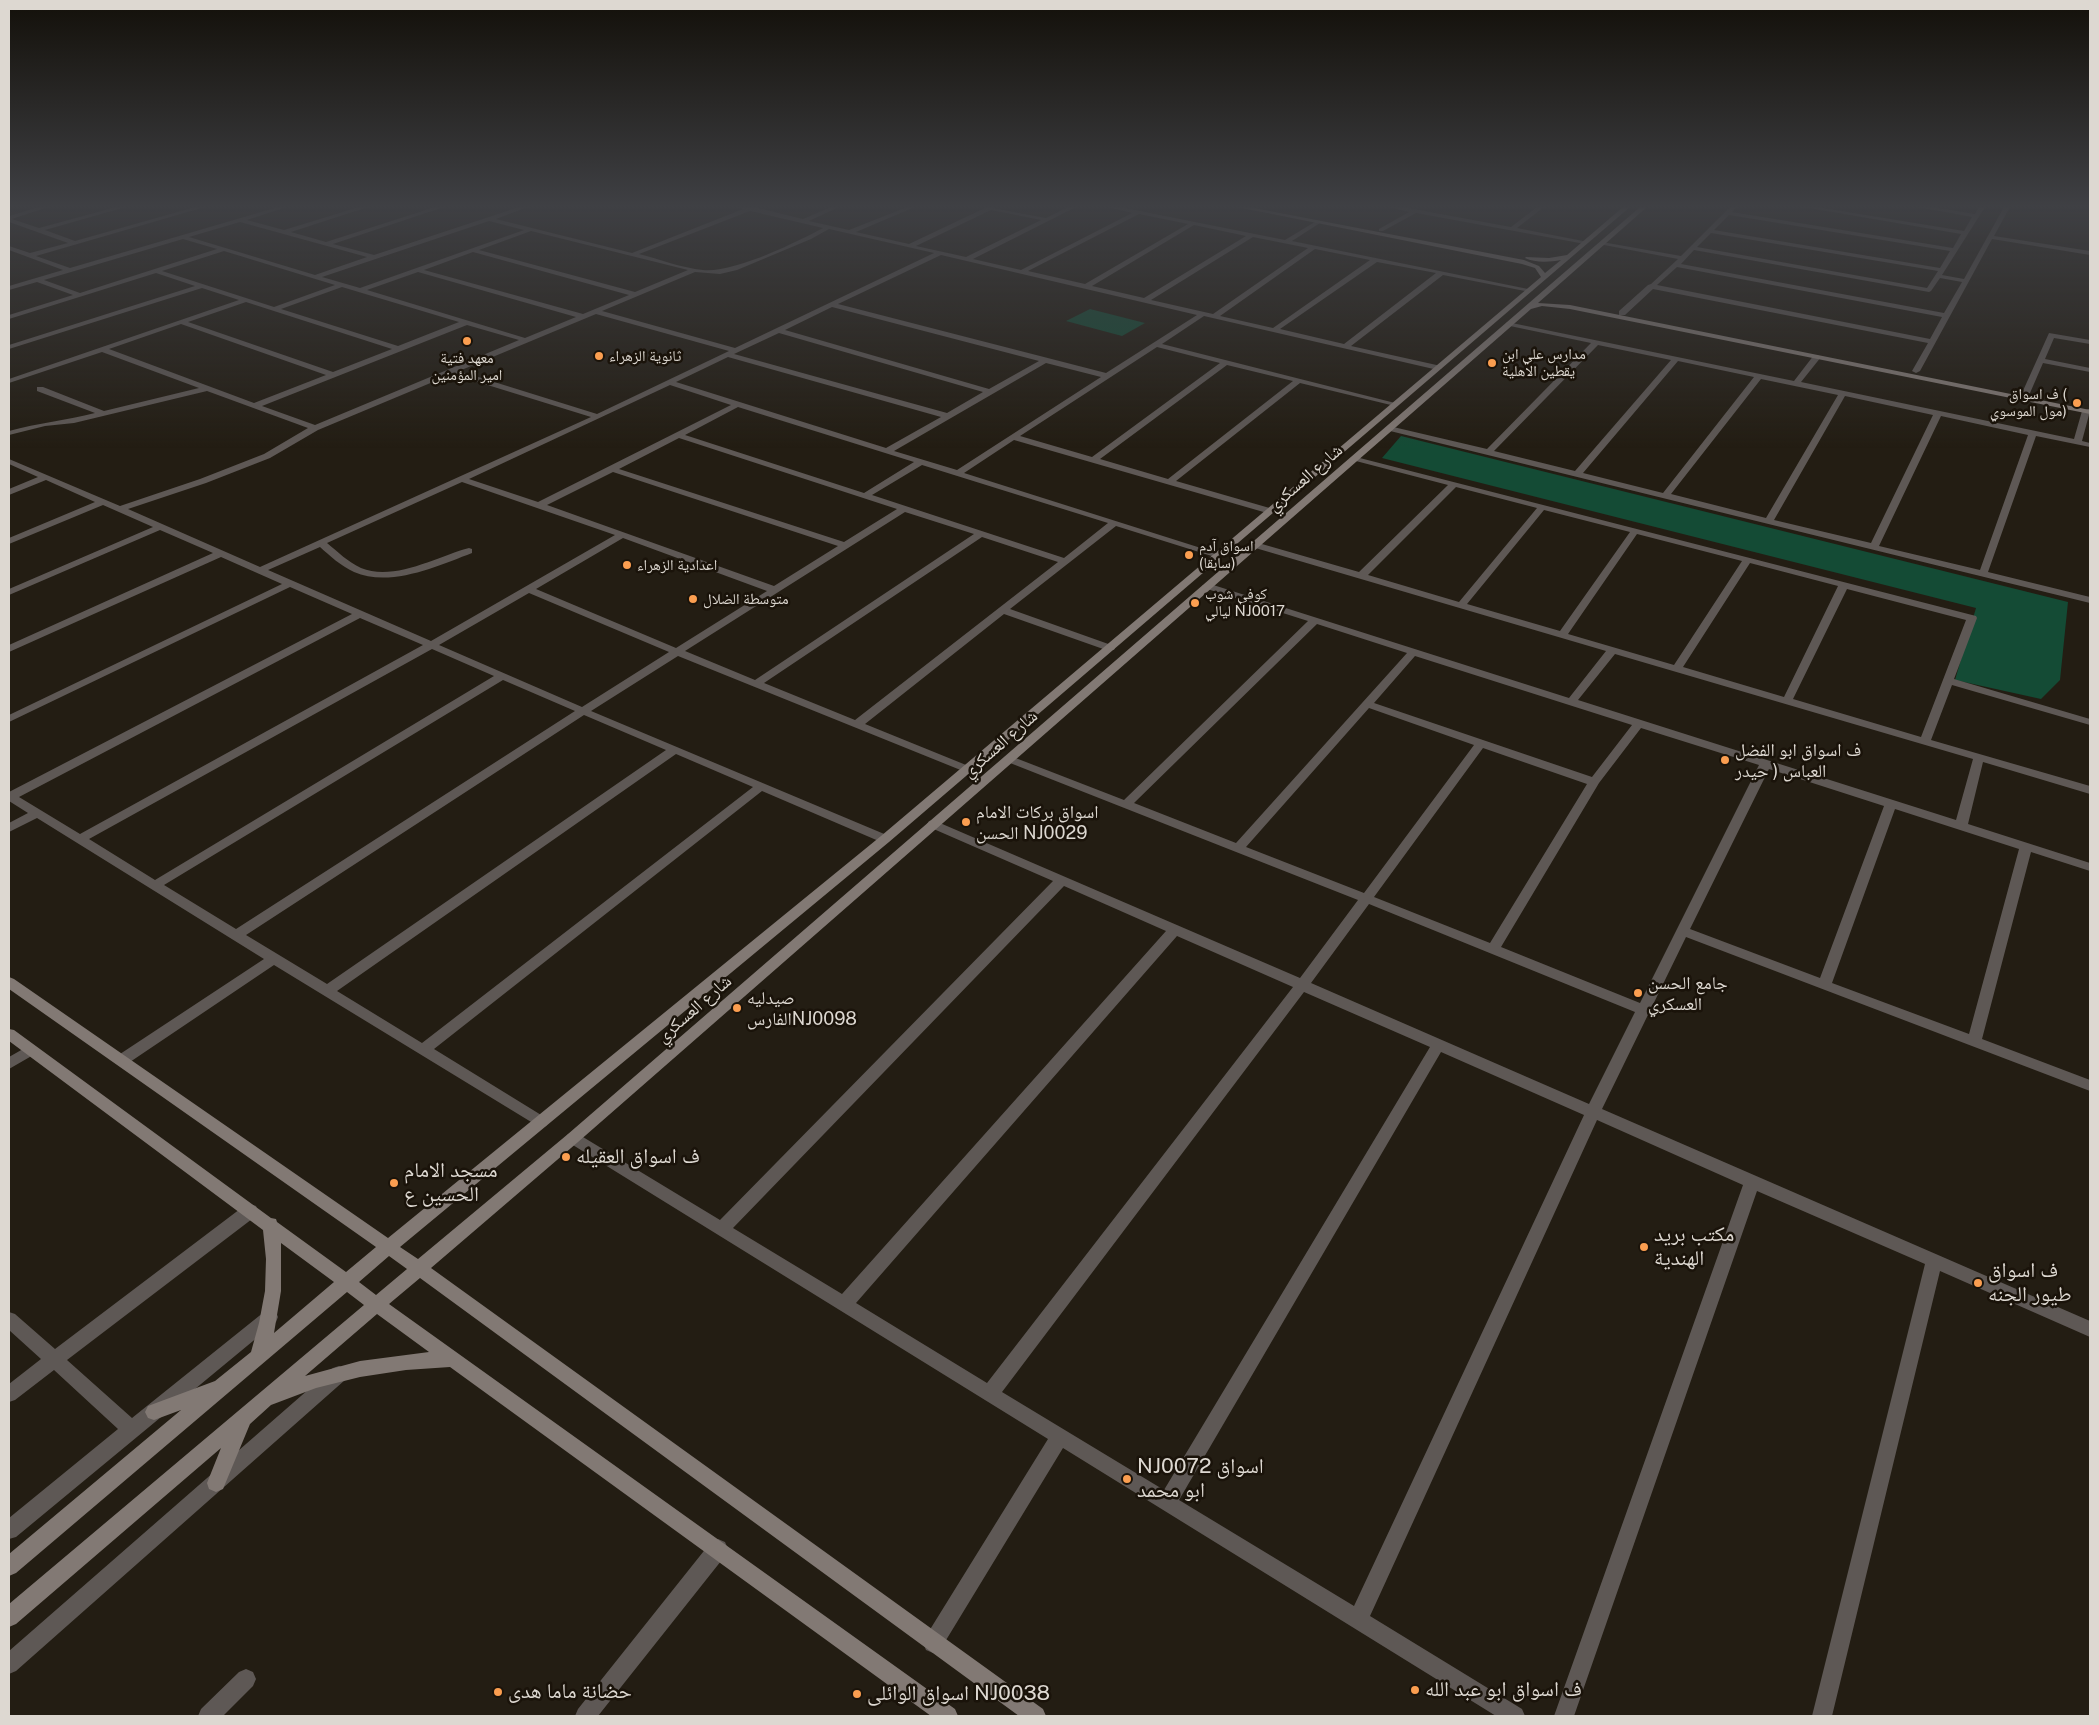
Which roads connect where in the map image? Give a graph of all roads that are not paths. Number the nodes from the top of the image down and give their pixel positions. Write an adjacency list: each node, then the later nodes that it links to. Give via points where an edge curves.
1 (60, 288): 30 (street)
2 (104, 288): 30 (street)
3 (197, 288): 56 (street)
4 (207, 288): 31 (street)
5 (335, 288): 36 (street)
6 (352, 288): 27 (street)
7 (369, 288): 27 (street)
8 (480, 288): 40 (street)
9 (609, 288): 29 (street)
10 (650, 288): 29 (street)
11 (868, 288): 33 (street)
12 (1088, 288): 32 (street)
13 (1166, 288): 32 (street)
14 (1256, 288): 41 (street)
15 (1335, 288): 47 (street)
16 (1422, 288): 57 (street)
17 (1518, 288): 28 (street)
18 (1535, 288): 28 (main road, شارع العسكري)
19 (1543, 288): 35 (main road, شارع العسكري)
20 (1550, 288): 34 (main road)
21 (1648, 288): 38 (street)
22 (1658, 288): 52 (street)
23 (1796, 288): 42 (street)
24 (1915, 288): 25 (street)
25 (1931, 288)
26 (1962, 288): 42 (street)
27 (362, 290): 45 (street)
28 (1530, 290): 49 (main road, شارع العسكري)
29 (633, 294): 37 (street)
30 (80, 295): 43 (street)
31 (245, 300): 36 (street); 44 (street)
32 (1145, 300): 39 (street)
33 (832, 305): 48 (street); 66 (street)
34 (1572, 305): 35 (main road, via 1542,304); 38 (main road); 64 (main road)
35 (1528, 308): 46 (main road, شارع العسكري)
36 (274, 309): 59 (street)
37 (594, 311): 40 (street); 61 (street)
38 (1622, 313): 72 (main road)
39 (1203, 314): 41 (street); 55 (street)
40 (582, 316): 50 (street)
41 (1215, 316): 47 (street)
42 (1947, 316): 52 (street)
43 (9, 317)
44 (181, 322): 58 (street); 73 (street)
45 (467, 322): 50 (street); 59 (street)
46 (1510, 324): 51 (street); 54 (main road, شارع العسكري)
47 (1274, 330): 57 (street)
48 (779, 331): 61 (street); 82 (street)
49 (1471, 339): 54 (main road, via 1475,343); 60 (main road, شارع العسكري)
50 (525, 340): 71 (street)
51 (1596, 342): 65 (street); 102 (street)
52 (1933, 342): 72 (street)
53 (2090, 342): 67 (street, via 2052,335)
54 (1487, 343): 62 (main road, شارع العسكري)
55 (1156, 345): 68 (street); 74 (street)
56 (9, 346)
57 (1345, 346): 69 (street)
58 (102, 349): 76 (street); 80 (street)
59 (399, 349): 73 (street)
60 (1459, 350): 62 (main road); 69 (main road, شارع العسكري)
61 (737, 351): 63 (street)
62 (1474, 354): 94 (main road, شارع العسكري)
63 (728, 355): 78 (street); 91 (street)
64 (1817, 357): 79 (street); 88 (main road)
65 (1676, 359): 75 (street); 109 (street)
66 (1045, 360): 74 (street); 82 (street)
67 (2040, 360): 70 (street); 84 (street)
68 (1226, 362): 77 (street); 104 (street)
69 (1438, 368): 86 (main road, شارع العسكري)
70 (2090, 370)
71 (451, 371): 92 (street); 93 (street)
72 (1916, 372): 84 (main road)
73 (335, 374): 87 (street)
74 (1107, 376): 98 (street)
75 (1759, 376): 79 (street); 116 (street)
76 (10, 380)
77 (1299, 380): 86 (street); 112 (street)
78 (670, 383): 85 (street); 92 (street)
79 (1796, 384): 83 (street)
80 (208, 388): 87 (street); 89 (street)
81 (40, 389): 89 (street)
82 (990, 392): 91 (street)
83 (1843, 393): 90 (street); 124 (street)
84 (2026, 393): 88 (main road)
85 (738, 404): 97 (street); 101 (street)
86 (1396, 404): 122 (main road, شارع العسكري)
87 (256, 405): 93 (street)
88 (2089, 410): 99 (street)
89 (102, 413): 95 (street)
90 (1938, 413): 96 (street); 133 (street)
91 (947, 416): 101 (street)
92 (598, 417): 111 (street)
93 (316, 428): 120 (street, via 267,456)
94 (1389, 428): 102 (street); 103 (main road, شارع العسكري)
95 (9, 433)
96 (2033, 433): 99 (street); 140 (street)
97 (678, 435): 107 (street); 115 (street)
98 (1013, 437): 104 (street); 108 (street)
99 (2077, 442): 100 (street)
100 (2090, 445)
101 (887, 451): 106 (street)
102 (1488, 452): 109 (street)
103 (1354, 458): 113 (street); 131 (main road, شارع العسكري)
104 (1093, 460): 112 (street)
105 (9, 461): 110 (street)
106 (921, 462): 108 (street); 115 (street)
107 (612, 470): 118 (street); 132 (street)
108 (958, 473): 123 (street)
109 (1577, 474): 116 (street)
110 (46, 477): 114 (street); 117 (street)
111 (461, 479): 118 (street); 130 (street)
112 (1169, 482): 122 (street)
113 (1454, 484): 119 (street); 141 (street)
114 (9, 492)
115 (864, 496): 121 (street)
116 (1665, 496): 124 (street)
117 (102, 502): 120 (street); 129 (street)
118 (539, 504): 128 (street)
119 (1542, 507): 126 (street); 149 (street)
120 (120, 509): 125 (street)
121 (904, 509): 127 (street); 132 (street)
122 (1270, 511): 136 (main road, شارع العسكري)
123 (1114, 522): 136 (street); 138 (street)
124 (1770, 522): 133 (street)
125 (160, 526): 135 (street); 147 (street)
126 (1635, 531): 137 (street); 156 (street)
127 (981, 534): 138 (street); 167 (street)
128 (622, 535): 145 (street); 146 (street)
129 (9, 541)
130 (321, 543): 134 (street, via 348,565 363,572 410,570); 139 (street)
131 (1255, 545): 141 (street); 144 (main road, شارع العسكري)
132 (846, 546): 146 (street)
133 (1874, 547): 140 (street)
134 (469, 551)
135 (221, 553): 139 (street); 159 (street)
136 (1218, 555): 152 (main road, شارع العسكري)
137 (1747, 560): 143 (street); 164 (street)
138 (1065, 561): 150 (street)
139 (261, 570): 142 (street)
140 (1983, 574): 148 (street)
141 (1361, 576): 149 (street)
142 (291, 583): 151 (street); 172 (street)
143 (1844, 585): 166 (street, via 1972,618); 168 (street)
144 (1207, 586): 153 (street); 154 (main road, شارع العسكري)
145 (528, 589): 158 (street); 162 (street)
146 (775, 590): 162 (street)
147 (9, 592)
148 (2090, 600)
149 (1461, 605): 156 (street)
150 (1003, 610): 160 (street); 175 (street)
151 (362, 613): 158 (street); 186 (street)
152 (1146, 617): 154 (main road, via 1151,622); 155 (main road, شارع العسكري)
153 (1314, 621): 163 (street); 188 (street)
154 (1164, 624): 157 (main road, شارع العسكري)
155 (1128, 633): 157 (main road, via 1136,633); 160 (main road, شارع العسكري)
156 (1562, 635): 161 (street)
157 (1145, 640): 180 (main road, شارع العسكري)
158 (433, 644): 165 (street); 194 (street)
159 (9, 648)
160 (1110, 648): 182 (main road, شارع العسكري)
161 (1613, 650): 164 (street); 169 (street)
162 (677, 652): 167 (street); 171 (street)
163 (1413, 652): 169 (street); 170 (street)
164 (1677, 669): 168 (street)
165 (504, 675): 171 (street); 199 (street)
166 (1948, 681): 173 (street); 176 (street)
167 (756, 684): 175 (street)
168 (1787, 701): 176 (street)
169 (1571, 702): 174 (street)
170 (1367, 704): 177 (street); 196 (street)
171 (583, 710): 178 (street); 203 (street)
172 (9, 719)
173 (2090, 722)
174 (1639, 723): 181 (street); 183 (street)
175 (856, 725): 182 (street)
176 (1925, 741): 179 (street)
177 (1481, 743): 183 (street); 200 (street)
178 (676, 749): 184 (street); 209 (street)
179 (1979, 757): 185 (street); 191 (street)
180 (1008, 759): 188 (street); 190 (main road, شارع العسكري)
181 (1765, 764): 187 (street); 202 (street)
182 (967, 769): 193 (main road, شارع العسكري)
183 (1594, 782): 204 (street)
184 (762, 786): 193 (street); 214 (street)
185 (2090, 790)
186 (9, 796): 189 (street)
187 (1891, 804): 191 (street); 208 (street)
188 (1125, 805): 196 (street)
189 (37, 813): 192 (street); 194 (street)
190 (933, 824): 198 (street); 221 (main road, شارع العسكري)
191 (1961, 826): 195 (street)
192 (9, 828)
193 (885, 839): 220 (main road, شارع العسكري)
194 (80, 840): 199 (street)
195 (2026, 846): 197 (street); 212 (street)
196 (1238, 848): 200 (street)
197 (2090, 867)
198 (1061, 881): 201 (street); 225 (street)
199 (155, 885): 203 (street)
200 (1365, 898): 204 (street); 207 (street)
201 (1175, 930): 207 (street); 231 (street)
202 (1682, 931): 208 (street); 210 (street)
203 (238, 935): 205 (street)
204 (1493, 948): 210 (street)
205 (275, 958): 209 (street); 216 (street)
206 (9, 982): 216 (main road)
207 (1302, 985): 213 (street); 241 (street)
208 (1824, 985): 212 (street)
209 (328, 990): 214 (street)
210 (1644, 1010): 219 (street)
211 (9, 1034): 215 (main road)
212 (1974, 1042): 218 (street)
213 (1438, 1045): 219 (street); 247 (street)
214 (424, 1049): 220 (street)
215 (30, 1050): 217 (street); 223 (main road)
216 (122, 1060): 226 (main road)
217 (9, 1064)
218 (2090, 1086)
219 (1593, 1112): 222 (street); 252 (street)
220 (542, 1122): 226 (main road, شارع العسكري)
221 (573, 1138): 225 (street); 228 (main road, شارع العسكري)
222 (1752, 1182): 227 (street); 261 (street)
223 (250, 1211): 224 (main road); 237 (street)
224 (270, 1224): 229 (main road); 232 (main road, via 275,1250)
225 (722, 1229): 231 (street)
226 (388, 1246): 228 (main road); 229 (main road, شارع العسكري)
227 (1934, 1261): 234 (street); 262 (street)
228 (418, 1268): 230 (main road, شارع العسكري); 253 (main road)
229 (346, 1281): 230 (main road); 235 (main road, شارع العسكري)
230 (376, 1304): 236 (main road); 242 (main road, شارع العسكري)
231 (844, 1304): 241 (street)
232 (270, 1317): 235 (main road); 243 (street)
233 (9, 1319): 237 (street)
234 (2090, 1329)
235 (258, 1357): 239 (main road, شارع العسكري)
236 (452, 1359): 238 (main road, via 388,1364); 249 (main road)
237 (55, 1360): 240 (street); 244 (street)
238 (340, 1374): 242 (main road, via 286,1391); 246 (street)
239 (224, 1386): 243 (main road); 250 (main road, شارع العسكري)
240 (9, 1394)
241 (990, 1394): 245 (street)
242 (250, 1411): 246 (main road); 251 (main road)
243 (154, 1412): 244 (street)
244 (132, 1430): 248 (street)
245 (1060, 1436): 247 (street); 253 (street)
246 (216, 1482): 254 (street)
247 (1167, 1502): 252 (street)
248 (9, 1530)
249 (718, 1549): 257 (street); 258 (main road)
250 (9, 1566)
251 (9, 1617)
252 (1358, 1620): 260 (street)
253 (933, 1643): 259 (main road)
254 (9, 1664)
255 (246, 1679): 256 (street)
256 (208, 1716)
257 (585, 1716)
258 (948, 1716)
259 (1036, 1716)
260 (1515, 1716)
261 (1564, 1716)
262 (1822, 1716)

